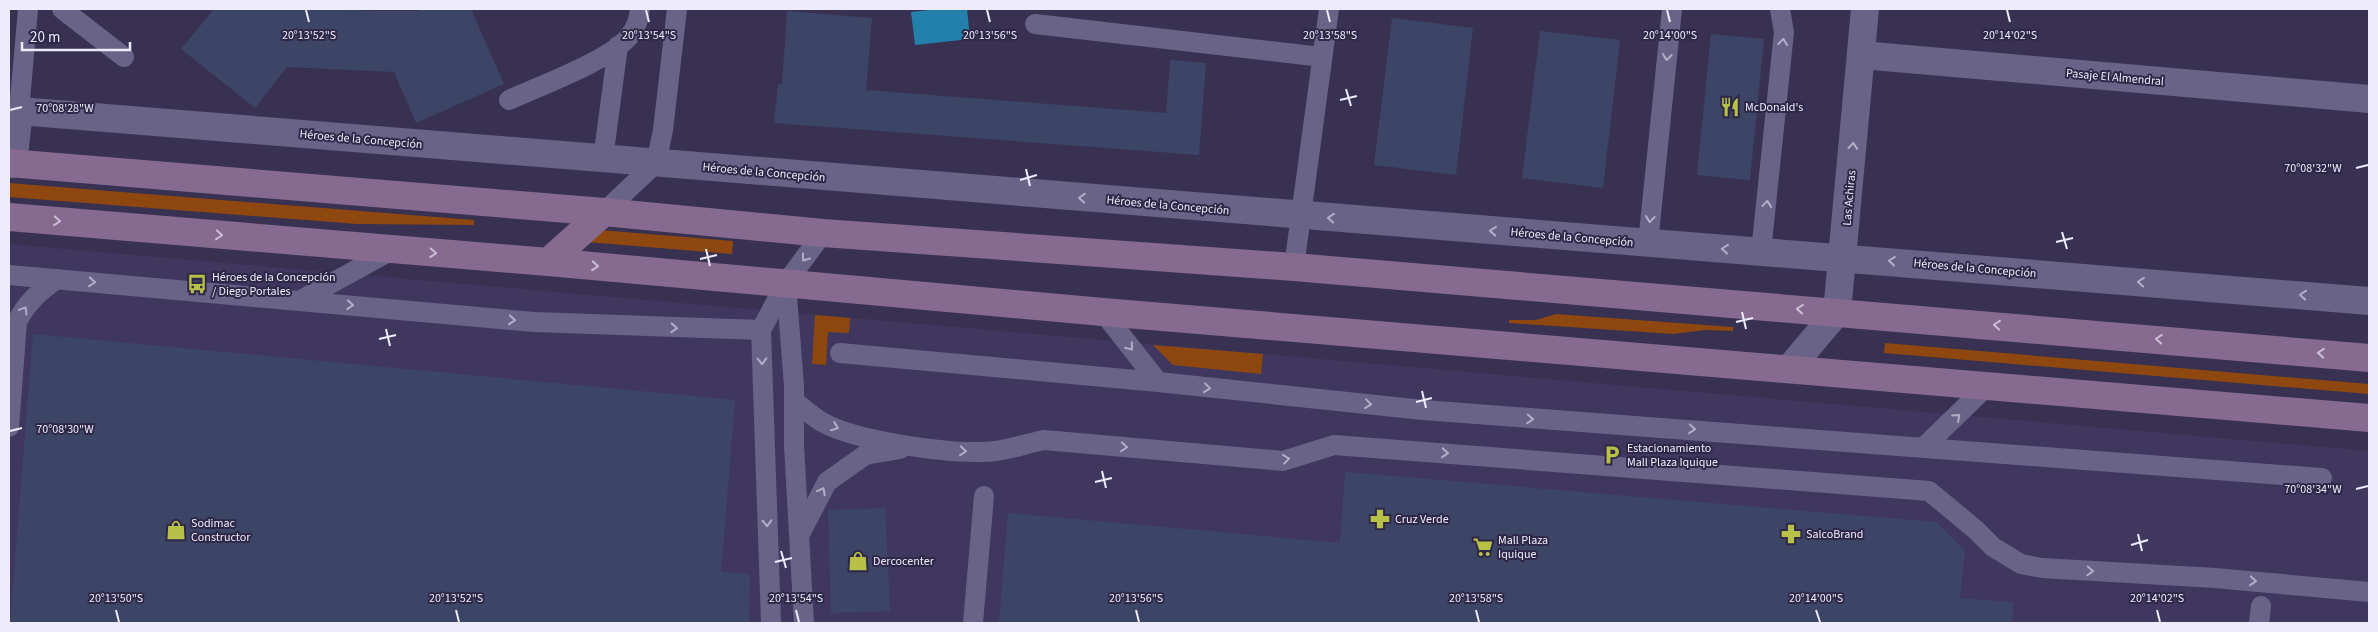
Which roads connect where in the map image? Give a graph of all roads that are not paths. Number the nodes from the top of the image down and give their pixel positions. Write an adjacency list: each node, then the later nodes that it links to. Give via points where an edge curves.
1 (28, 9): 16 (lane)
2 (62, 9): 13 (lane)
3 (640, 9): 10 (lane, via 638,22)
4 (677, 9): 18 (lane, via 663,130)
5 (1329, 9): 12 (lane)
6 (1672, 9): 24 (lane, one-way to 24)
7 (1780, 9): 26 (lane, one-way to 7, via 1784,32)
8 (1865, 9): 11 (street, Las Achiras)
9 (1035, 24): 12 (lane)
10 (618, 46): 15 (lane, via 608,54); 17 (lane)
11 (1861, 55): 14 (street, Pasaje El Almendral); 27 (street, Las Achiras, one-way to 11)
12 (1322, 57): 21 (lane)
13 (124, 58)
14 (2369, 99)
15 (509, 100)
16 (19, 112): 17 (street, Héroes de la Concepción); 19 (street)
17 (604, 159): 18 (street, Héroes de la Concepción)
18 (656, 162): 20 (lane); 21 (street, Héroes de la Concepción, one-way to 18)
19 (11, 164): 20 (main road)
20 (604, 212): 23 (main road); 28 (main road)
21 (1300, 215): 24 (street, Héroes de la Concepción, one-way to 21); 29 (lane)
22 (9, 217): 25 (main road, one-way to 25)
23 (823, 233): 29 (main road); 32 (lane, one-way to 32)
24 (1648, 243): 26 (street, Héroes de la Concepción, one-way to 24)
25 (392, 250): 28 (main road, one-way to 28); 33 (lane)
26 (1761, 252): 27 (street, Héroes de la Concepción)
27 (1843, 259): 34 (street, Héroes de la Concepción, one-way to 27); 36 (street, Las Achiras)
28 (548, 262): 32 (main road, one-way to 32)
29 (1294, 267): 36 (main road, one-way to 29)
30 (9, 275): 31 (lane)
31 (57, 279): 33 (lane, one-way to 33); 45 (lane, one-way to 31, via 17,322 36,293)
32 (786, 283): 35 (main road); 37 (lane); 43 (lane)
33 (301, 300): 37 (lane, one-way to 37, via 534,322)
34 (2369, 301)
35 (1103, 312): 40 (main road); 41 (lane, one-way to 41)
36 (1837, 312): 39 (main road, one-way to 36); 40 (street)
37 (761, 330): 52 (lane, one-way to 52)
38 (840, 353): 41 (lane)
39 (2369, 358)
40 (1789, 369): 42 (main road)
41 (1158, 382): 47 (lane, one-way to 47, via 1423,410)
42 (1988, 385): 44 (main road); 47 (lane, one-way to 42)
43 (794, 402): 46 (lane, one-way to 46, via 823,422 843,430); 50 (lane)
44 (2369, 418)
45 (9, 426)
46 (915, 446): 50 (lane, one-way to 46, via 827,482 865,455); 51 (lane, one-way to 51, via 984,452 1044,440 1283,461 1334,445 1929,491 1993,547 2021,564)
47 (1923, 448): 48 (lane)
48 (2322, 478)
49 (984, 496): 54 (lane)
50 (799, 534): 53 (lane)
51 (2369, 592)
52 (771, 623)
53 (804, 623)
54 (973, 623)

